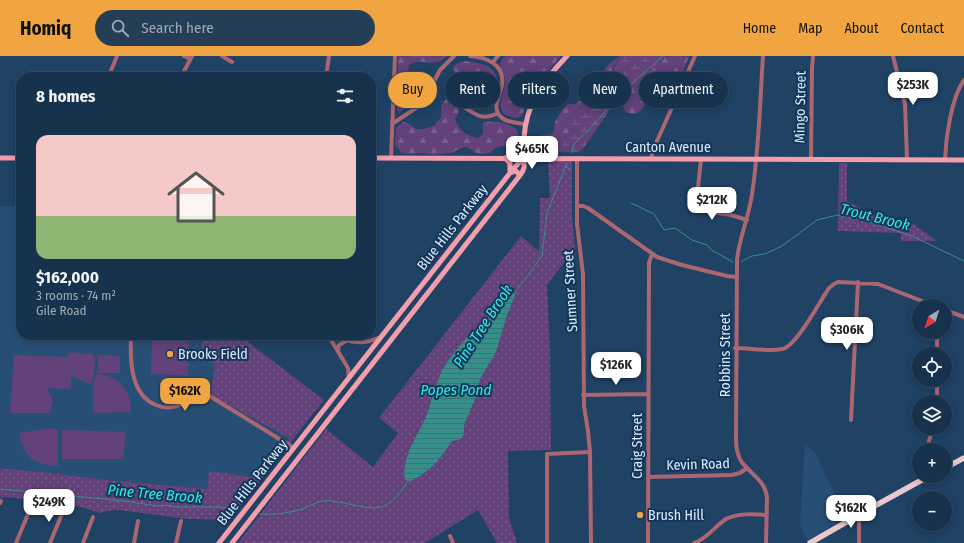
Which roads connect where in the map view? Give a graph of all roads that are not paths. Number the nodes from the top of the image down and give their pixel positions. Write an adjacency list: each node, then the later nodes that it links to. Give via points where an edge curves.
1 (117, 56): 17 (street)
2 (184, 56): 14 (street)
3 (222, 56): 15 (street)
4 (329, 56): 19 (street)
5 (395, 56): 23 (street)
6 (454, 56): 23 (street, via 440,70 420,106)
7 (470, 56): 16 (street, via 483,57)
8 (498, 56): 16 (street)
9 (567, 56): 24 (main road, via 535,96)
10 (695, 56): 33 (street, via 653,150)
11 (763, 56): 32 (street, Robbins Street)
12 (813, 56): 35 (street, Mingo Street)
13 (894, 56): 36 (street, via 905,104)
14 (191, 58): 18 (street)
15 (232, 62)
16 (493, 62): 22 (street, via 502,79 497,101)
17 (110, 72)
18 (184, 72)
19 (327, 72)
20 (964, 80): 37 (street, via 954,100)
21 (467, 108): 22 (street, via 482,117)
22 (498, 113): 24 (street, via 502,118)
23 (392, 122): 28 (street)
24 (525, 124): 30 (main road)
25 (0, 158): 26 (main road)
26 (16, 158)
27 (376, 158): 28 (main road, Canton Avenue)
28 (391, 158): 29 (main road, Canton Avenue)
29 (505, 158): 30 (main road, Canton Avenue); 39 (main road, via 510,163)
30 (523, 158): 31 (main road, Canton Avenue); 39 (main road, Blue Hills Parkway); 40 (main road, Blue Hills Parkway, via 525,165)
31 (577, 158): 33 (main road, Canton Avenue); 41 (street, Sumner Street)
32 (756, 158): 34 (main road, Canton Avenue); 35 (main road, Canton Avenue); 42 (street, Robbins Street)
33 (652, 159): 34 (main road, Canton Avenue)
34 (701, 159): 42 (street, via 697,195 700,205 710,212)
35 (811, 159): 36 (main road, Canton Avenue)
36 (907, 159): 37 (main road, Canton Avenue)
37 (945, 159): 38 (main road, Canton Avenue)
38 (964, 160)
39 (510, 173): 40 (main road, via 516,171); 47 (main road, Blue Hills Parkway)
40 (519, 176): 49 (main road, Blue Hills Parkway)
41 (577, 206): 43 (street, via 590,210); 61 (street, Sumner Street, via 583,274)
42 (747, 220): 44 (street, Robbins Street, via 738,251)
43 (652, 254): 44 (street, via 682,265); 60 (street, Craig Street, via 649,263)
44 (736, 277): 57 (street, Robbins Street)
45 (858, 282): 46 (street, via 883,285); 57 (street, via 832,285 786,348); 62 (street)
46 (918, 299)
47 (401, 310): 49 (main road); 51 (main road, Blue Hills Parkway)
48 (952, 313): 50 (street)
49 (409, 316): 85 (main road, Blue Hills Parkway)
50 (964, 317)
51 (381, 336): 52 (street); 59 (main road, Blue Hills Parkway)
52 (376, 338)
53 (131, 340): 63 (street, via 134,376 141,392 150,402 171,408 199,395 210,395)
54 (331, 340): 58 (street)
55 (347, 340): 56 (street); 58 (street, via 339,345)
56 (371, 340)
57 (735, 348): 67 (street, Robbins Street, via 736,443 739,457)
58 (338, 352): 59 (street, via 348,368)
59 (349, 377): 63 (main road, Blue Hills Parkway)
60 (648, 394): 61 (street); 68 (street, Craig Street)
61 (584, 395): 64 (street, Sumner Street)
62 (851, 420)
63 (294, 448): 84 (main road, Blue Hills Parkway)
64 (590, 452): 87 (street, via 547,454); 88 (street, Sumner Street)
65 (964, 458): 66 (highway)
66 (952, 464)
67 (747, 468): 68 (street, Kevin Road, via 732,475); 73 (street, Robbins Street, via 761,481 766,490)
68 (648, 477): 89 (street, Craig Street)
69 (916, 483): 72 (highway)
70 (33, 502): 79 (street)
71 (64, 508): 80 (street)
72 (859, 514): 92 (highway); 93 (street)
73 (767, 515): 78 (street, via 732,517); 91 (street, Robbins Street)
74 (93, 517): 81 (street)
75 (138, 521): 82 (street)
76 (181, 521): 83 (street)
77 (450, 536): 86 (street)
78 (699, 542): 90 (street)
79 (16, 543)
80 (50, 543)
81 (83, 543)
82 (134, 543)
83 (176, 543)
84 (219, 543)
85 (232, 543)
86 (453, 543)
87 (547, 543)
88 (591, 543)
89 (648, 543)
90 (694, 543)
91 (766, 543)
92 (810, 543)
93 (860, 543)

